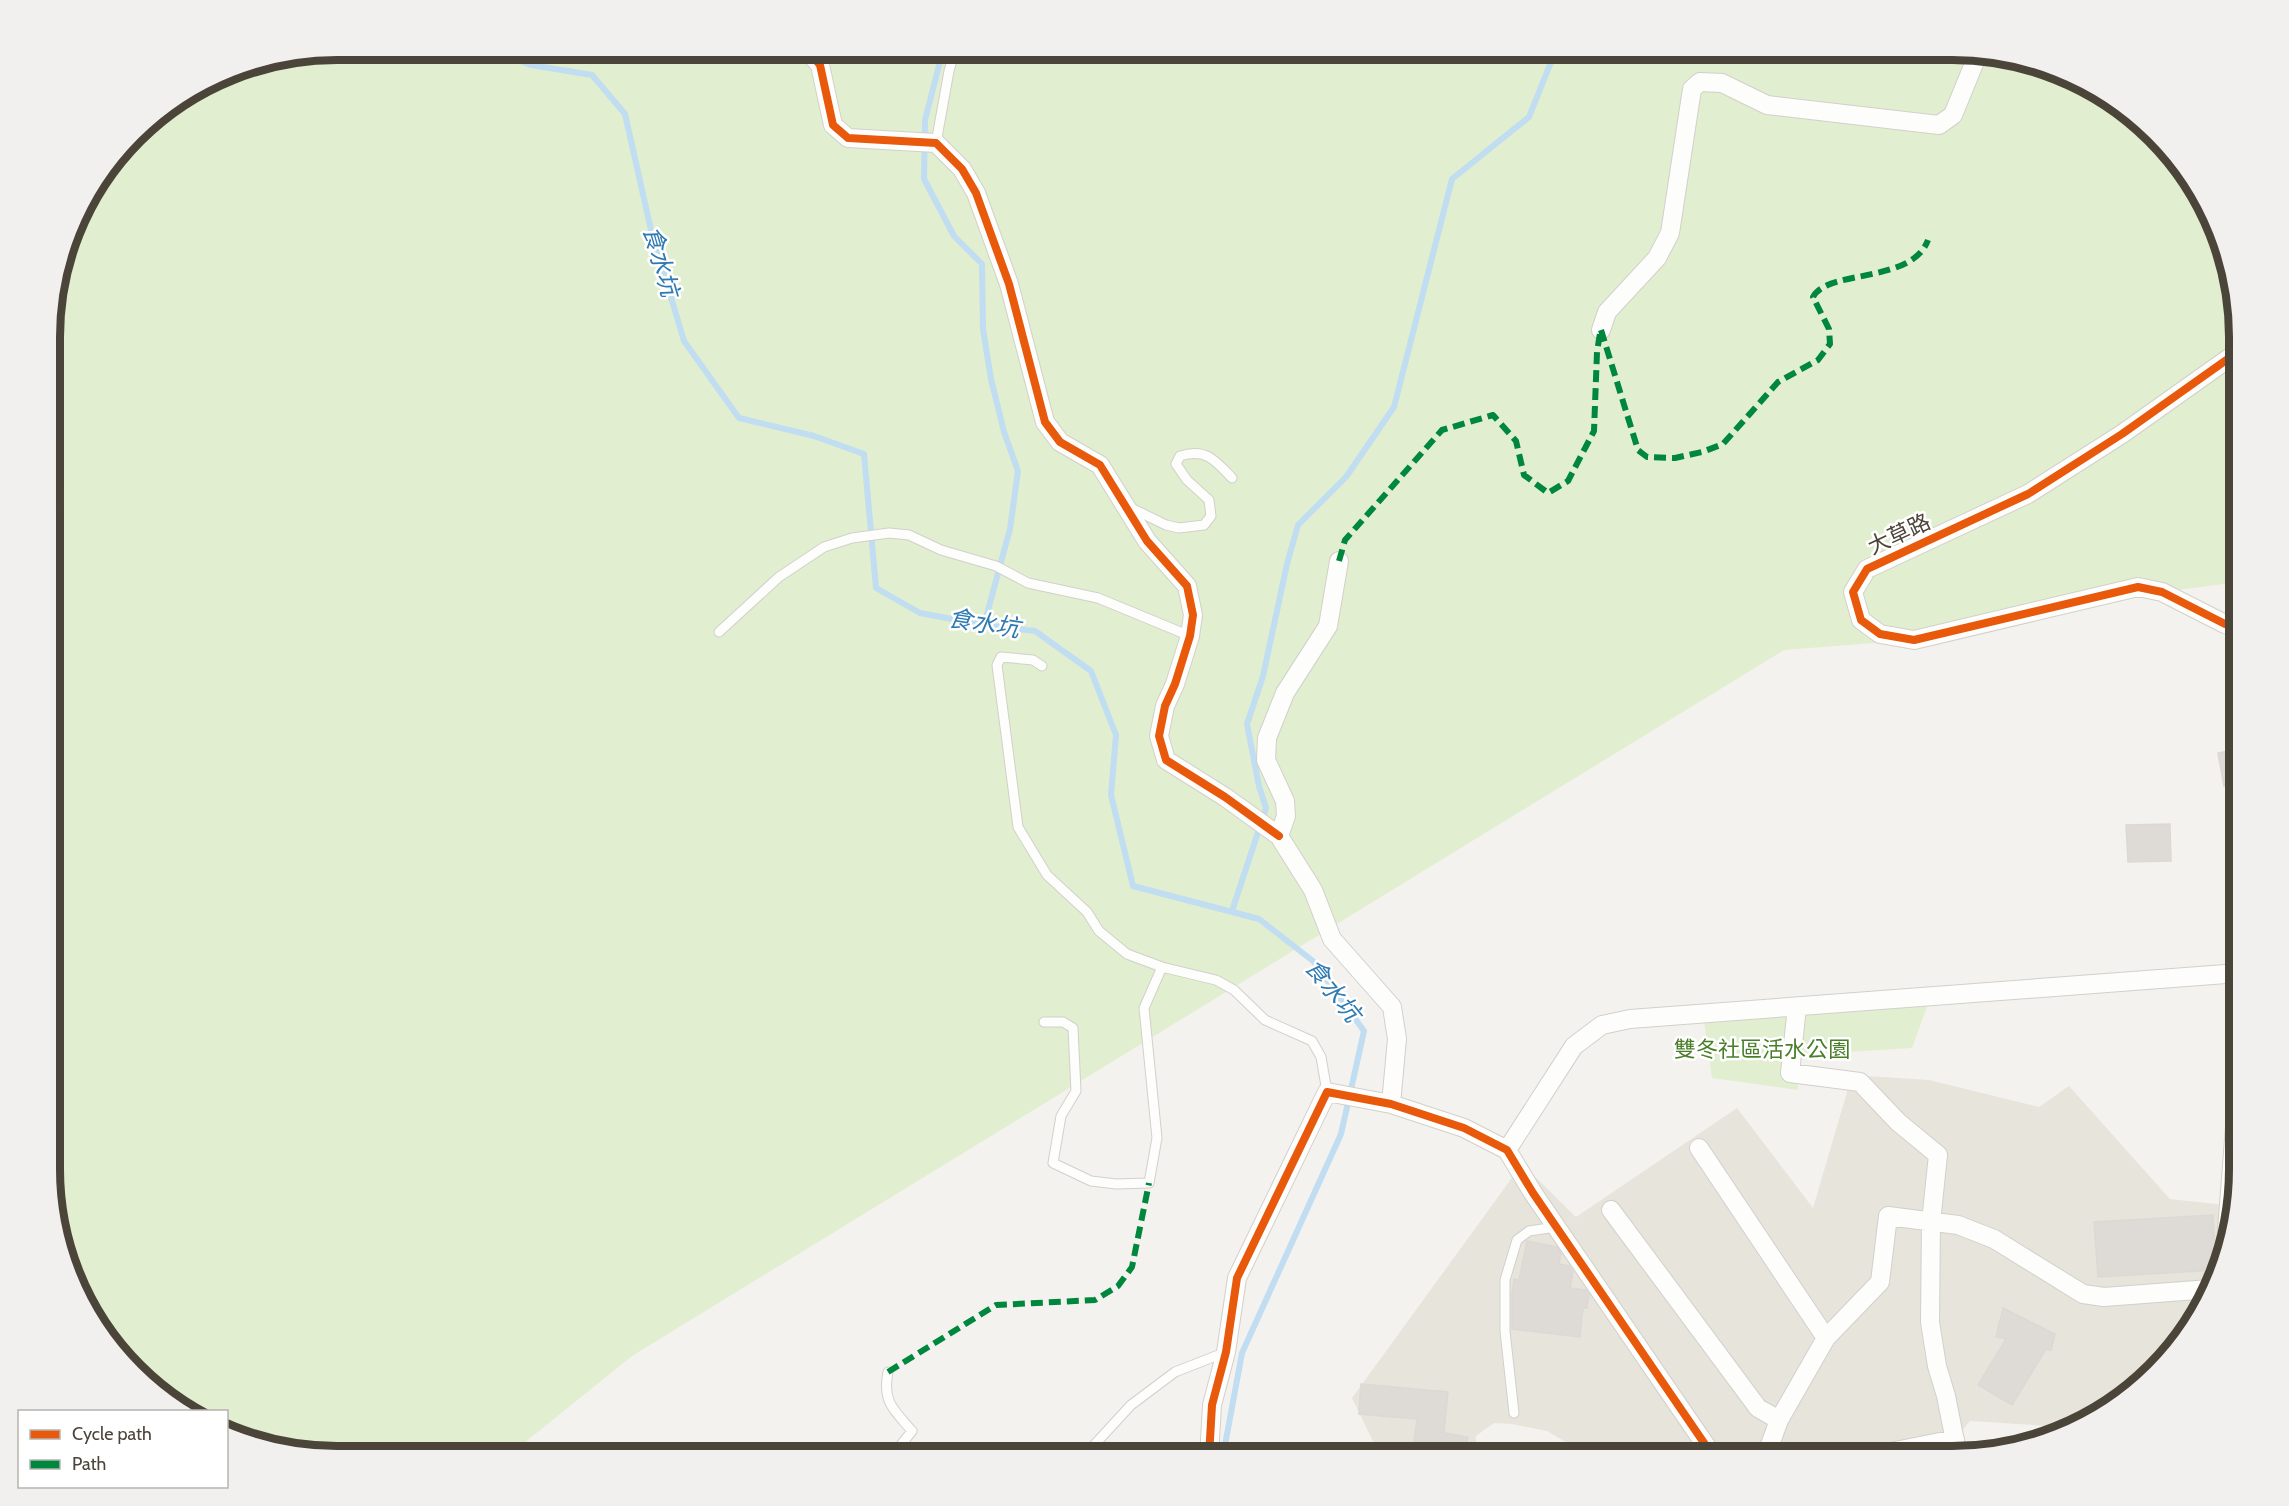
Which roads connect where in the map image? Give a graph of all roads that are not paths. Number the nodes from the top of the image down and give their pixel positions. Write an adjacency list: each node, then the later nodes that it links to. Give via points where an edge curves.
1 (816, 60): 4 (street, via 833,125 848,138)
2 (952, 60): 4 (lane)
3 (1975, 61): 5 (street, via 1953,115 1939,125 1767,105 1722,83 1700,82 1692,89 1670,233 1657,258 1607,312)
4 (936, 143): 8 (street, via 962,170 976,193 1009,284 1045,422 1060,442 1100,465)
5 (1601, 330)
6 (2229, 358): 10 (street, 大草路, via 2028,494 1867,569 1853,592 1861,620 1880,634 1914,640 2138,587 2163,592)
7 (1232, 478): 8 (lane, via 1211,457 1194,452 1180,456 1176,464 1209,500 1211,516 1204,525 1166,525)
8 (1124, 505): 12 (street, via 1147,541 1187,586 1193,615)
9 (1339, 561): 14 (street, via 1329,626 1285,693 1267,738 1266,760 1285,801 1286,816)
10 (2229, 625)
11 (719, 632): 12 (lane, via 779,577 824,547 889,533 909,535 941,550 996,566 1028,582 1098,598)
12 (1190, 636): 14 (street, via 1165,706 1159,736 1166,760)
13 (1042, 666): 15 (lane, via 1033,660 1001,657 997,665 1018,827 1047,875 1087,912 1099,931 1127,954)
14 (1279, 836): 20 (street, via 1313,890 1332,939 1392,1007 1397,1038)
15 (1162, 967): 18 (lane, via 1144,1008 1157,1138 1149,1183 1091,1181 1053,1163 1061,1116 1076,1091 1073,1028 1063,1022); 19 (lane, via 1216,980 1234,990 1265,1020 1312,1041 1321,1057)
16 (2229, 974): 17 (street)
17 (1797, 1006): 22 (street, via 1630,1019 1602,1025 1574,1046); 24 (street, via 1790,1074 1860,1082 1898,1122 1938,1155)
18 (1044, 1022)
19 (1327, 1092): 20 (street); 28 (street, via 1237,1278)
20 (1391, 1104): 22 (street, via 1464,1128)
21 (1699, 1148): 27 (street)
22 (1507, 1150): 25 (street)
23 (1611, 1210): 31 (street, via 1758,1408)
24 (1931, 1222): 26 (street, via 1958,1225 1994,1239 2083,1294 2104,1297); 27 (street, via 1888,1216 1880,1282); 37 (street, via 1930,1322)
25 (1556, 1227): 30 (lane, via 1529,1231 1517,1240 1505,1280 1504,1331); 35 (street)
26 (2201, 1290)
27 (1826, 1338): 31 (street)
28 (1226, 1352): 33 (lane, via 1175,1372 1131,1405); 34 (street, via 1212,1405)
29 (888, 1372): 32 (lane, via 885,1388 892,1407 912,1431)
30 (1514, 1413)
31 (1779, 1420): 36 (street)
32 (900, 1446)
33 (1093, 1446)
34 (1210, 1446)
35 (1706, 1446)
36 (1770, 1446)
37 (1956, 1446)

